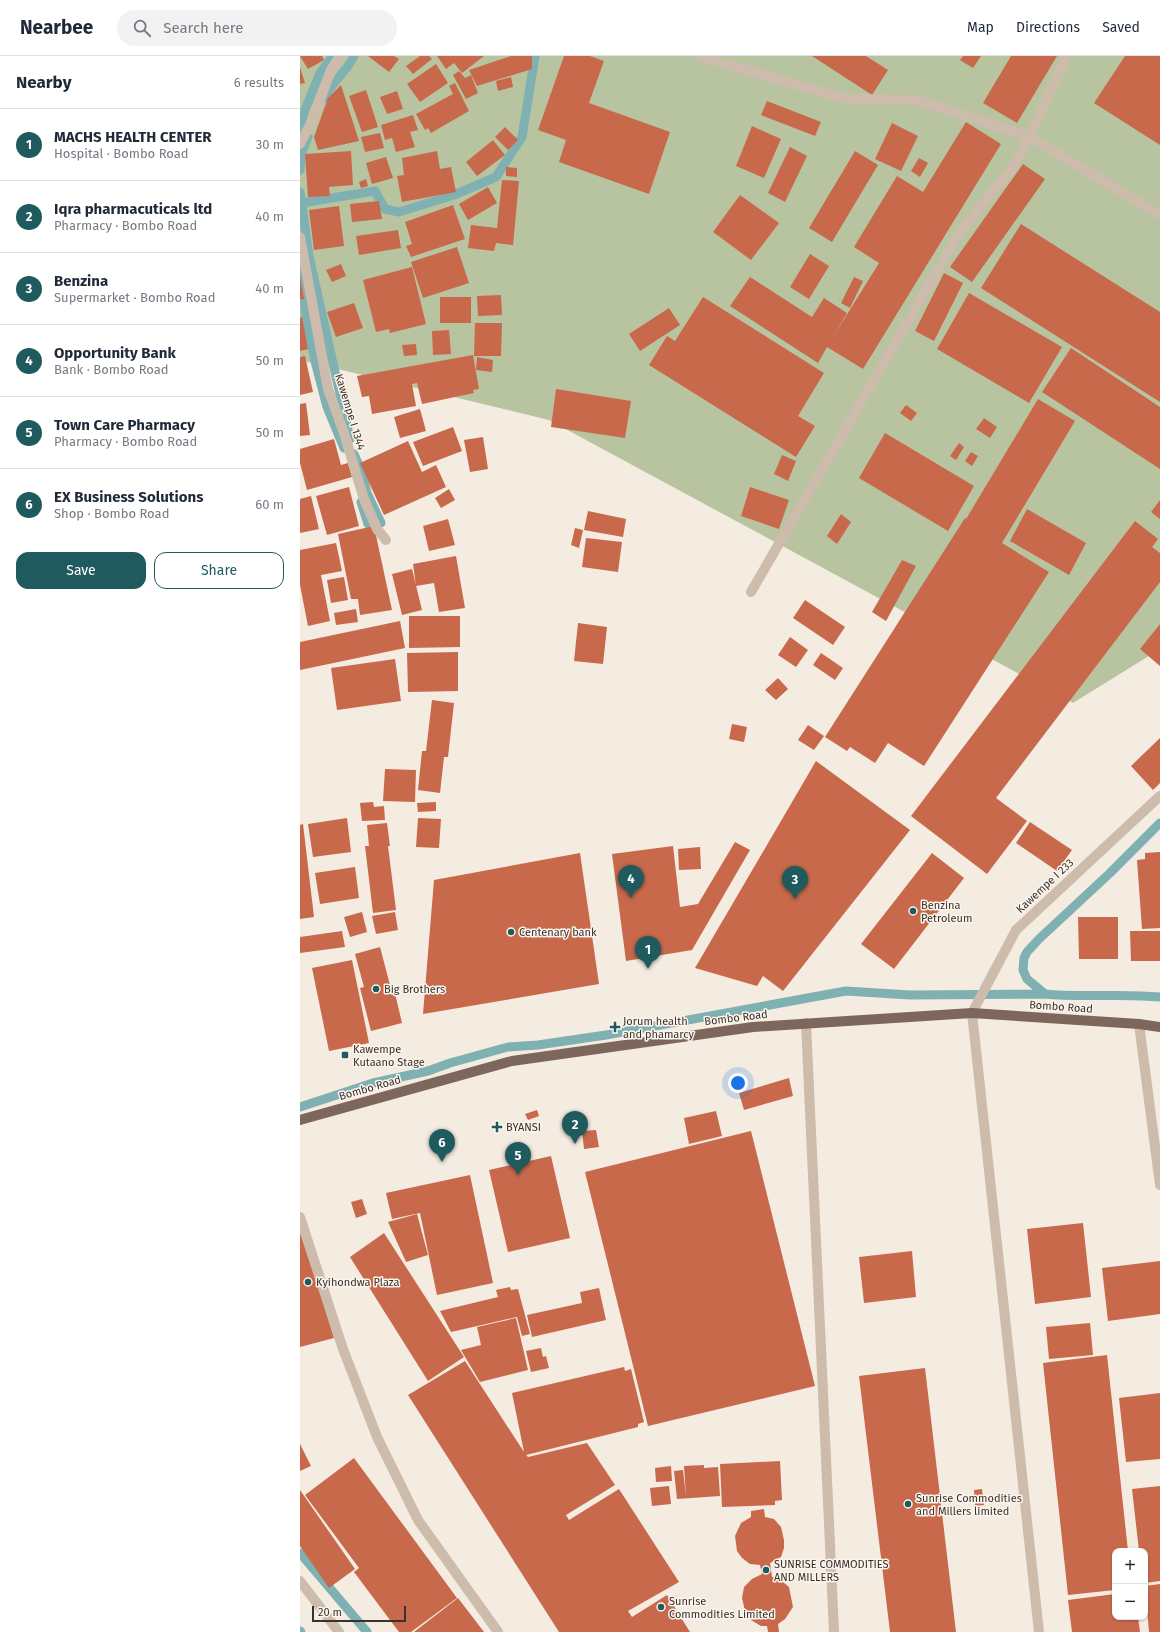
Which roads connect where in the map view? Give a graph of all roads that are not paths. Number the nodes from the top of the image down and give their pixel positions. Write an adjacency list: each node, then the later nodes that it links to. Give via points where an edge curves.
1 (340, 56): 5 (street, via 331,70 313,119)
2 (699, 56): 4 (street, via 846,99 917,100)
3 (1067, 56): 4 (street)
4 (1030, 137): 6 (street); 9 (street, via 1010,171 961,230)
5 (300, 144)
6 (1160, 215)
7 (300, 237): 8 (street, Kawempe I 1344, via 328,389 364,499)
8 (386, 540)
9 (751, 592)
10 (1160, 796): 11 (street, Kawempe I 233, via 1016,930)
11 (972, 1013): 12 (main road, Bombo Road); 13 (main road, Bombo Road); 22 (street)
12 (806, 1023): 15 (main road, Bombo Road, via 753,1027 512,1061); 21 (street)
13 (1139, 1024): 14 (main road, Bombo Road); 16 (street)
14 (1160, 1027)
15 (300, 1120)
16 (1160, 1185)
17 (300, 1217): 20 (street, via 343,1349 377,1437 418,1520)
18 (300, 1581): 19 (street)
19 (339, 1632)
20 (498, 1632)
21 (834, 1632)
22 (1039, 1632)

